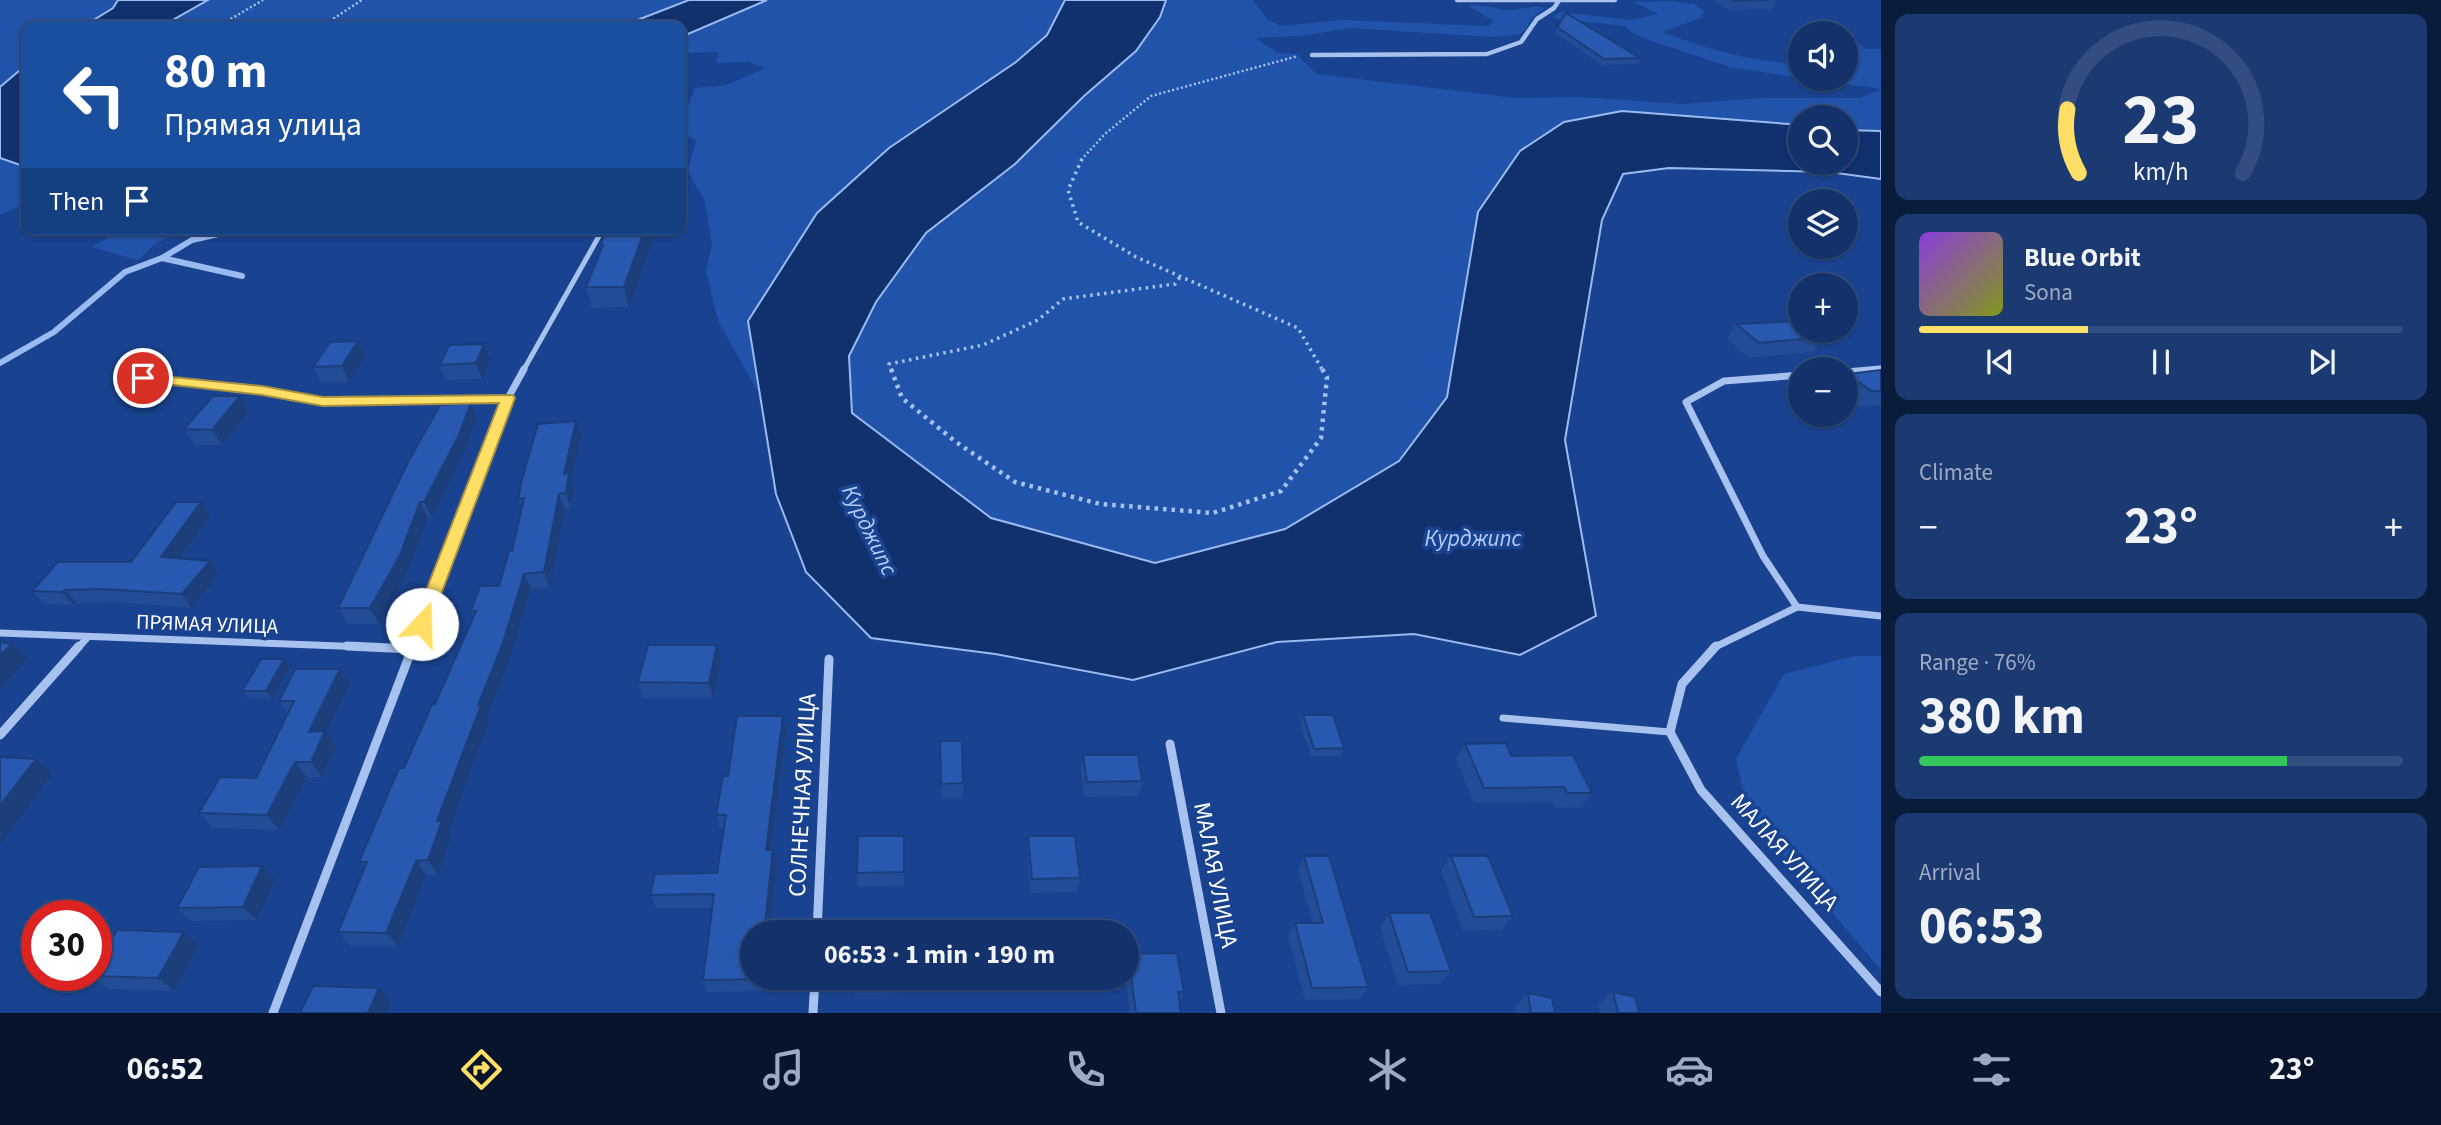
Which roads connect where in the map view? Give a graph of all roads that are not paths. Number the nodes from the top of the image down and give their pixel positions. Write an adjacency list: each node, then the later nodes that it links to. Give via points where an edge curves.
1 (1615, 0): 3 (street)
2 (1458, 1): 3 (street)
3 (1558, 2): 4 (street, via 1537,19 1521,43 1487,54)
4 (1312, 55)
5 (600, 235): 10 (street)
6 (1881, 369): 7 (street)
7 (1858, 371)
8 (1788, 376): 11 (street, via 1724,380 1686,402 1763,556)
9 (143, 378): 10 (street, via 323,401)
10 (508, 398): 15 (street)
11 (1797, 607): 12 (street); 18 (street, via 1713,648 1682,684)
12 (1881, 616)
13 (0, 633): 14 (street, ПРЯМАЯ УЛИЦА)
14 (87, 638): 15 (street, ПРЯМАЯ УЛИЦА); 19 (street)
15 (412, 649): 24 (street)
16 (829, 659): 21 (street, СОЛНЕЧНАЯ УЛИЦА)
17 (1503, 718): 18 (lane)
18 (1670, 732): 23 (street, МАЛАЯ УЛИЦА, via 1701,790)
19 (0, 735)
20 (1170, 744): 26 (street, МАЛАЯ УЛИЦА)
21 (818, 920)
22 (814, 990): 25 (street)
23 (1881, 992)
24 (273, 1013)
25 (813, 1013)
26 (1221, 1013)

